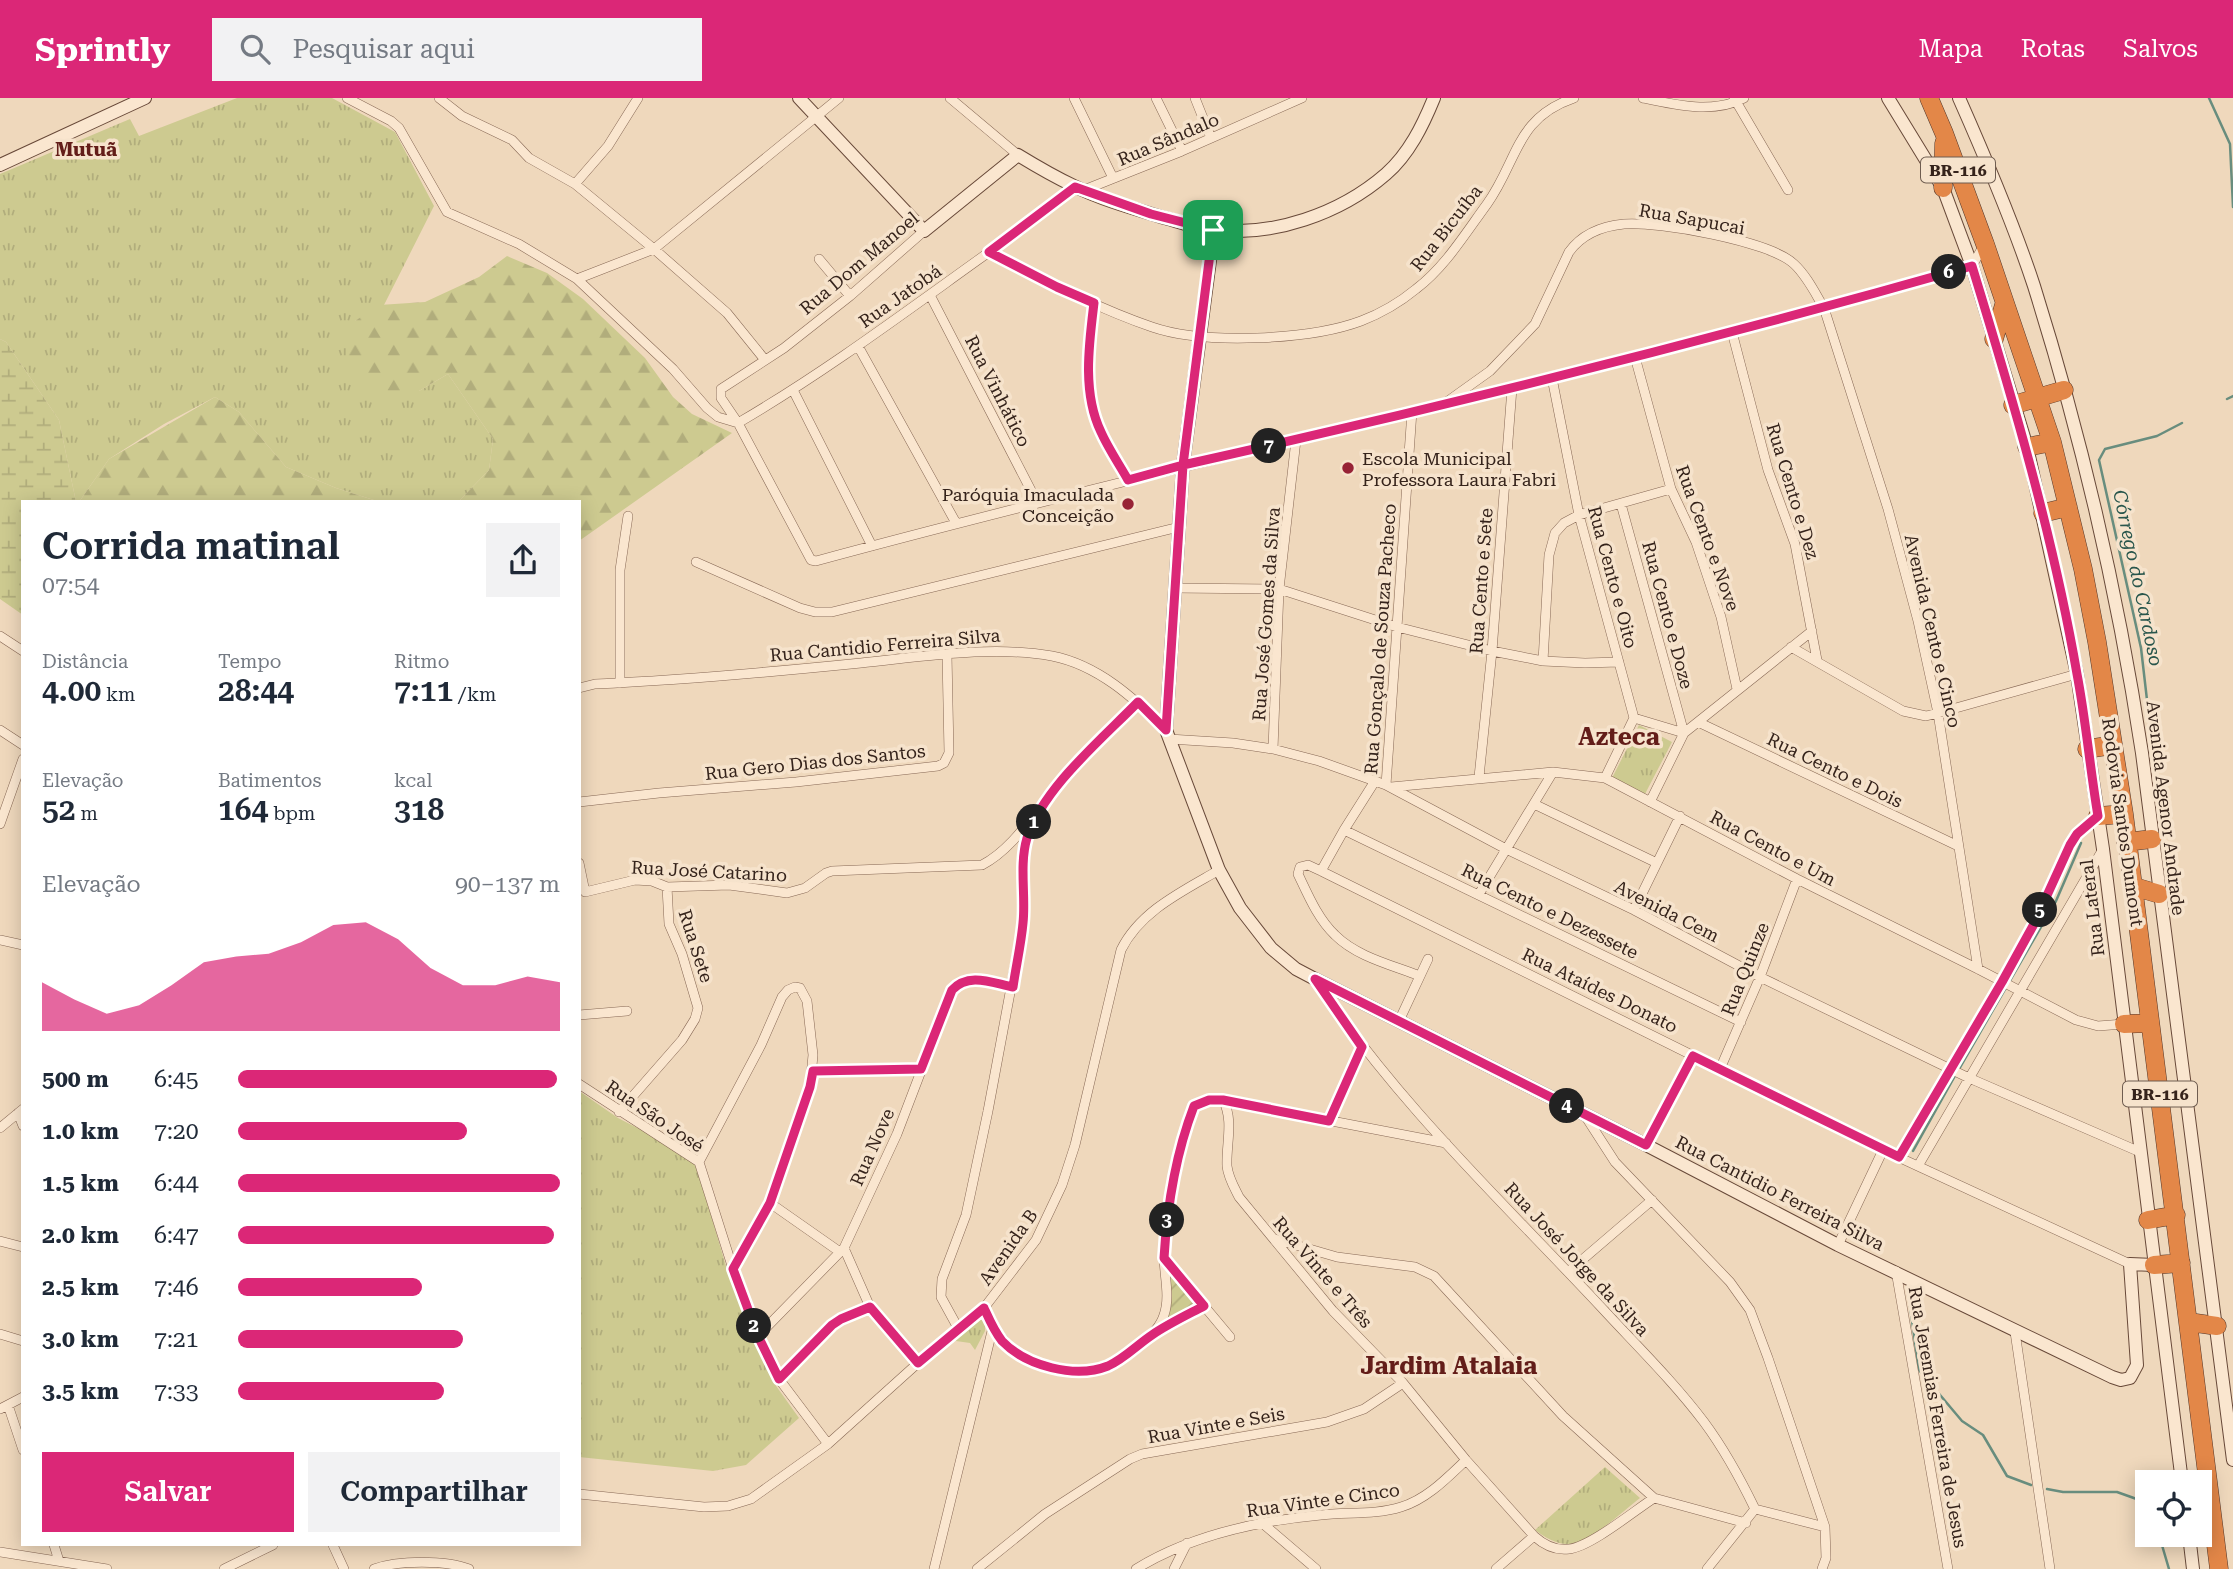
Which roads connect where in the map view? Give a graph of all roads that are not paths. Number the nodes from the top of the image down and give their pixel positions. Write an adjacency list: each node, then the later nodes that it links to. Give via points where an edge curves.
1 (146, 98): 24 (street)
2 (347, 98): 37 (street, via 399,128 447,212 519,244)
3 (439, 98): 26 (street, via 462,116 512,140 529,158)
4 (638, 98): 26 (street, via 608,146)
5 (799, 98): 19 (street)
6 (839, 98): 19 (street)
7 (950, 98): 23 (street)
8 (1074, 98): 25 (street)
9 (1156, 98): 22 (street)
10 (1195, 98): 21 (street)
11 (1302, 98): 21 (street, Rua Sândalo)
12 (1434, 98): 30 (street, via 1408,148 1387,173 1353,197 1307,219 1282,225)
13 (1574, 98): 44 (street, Rua Bicuíba, via 1529,127 1494,193 1436,271 1389,309 1322,330 1272,336)
14 (1643, 98): 18 (street, via 1702,107)
15 (1888, 98): 28 (street, Rua Lateral)
16 (1929, 98): 20 (highway, Rodovia Santos Dumont / BR-116)
17 (1959, 98): 52 (street, Avenida Agenor Andrade, via 2033,284)
18 (1738, 99): 29 (street)
19 (817, 117): 31 (street); 33 (street)
20 (1944, 133): 28 (highway); 32 (highway, Rodovia Santos Dumont / BR-116)
21 (1211, 138): 22 (street, Rua Sândalo)
22 (1182, 151): 25 (street, Rua Sândalo)
23 (1018, 155): 27 (street); 31 (street, Rua Dom Manoel)
24 (0, 165)
25 (1113, 178): 27 (street, Rua Sândalo)
26 (575, 184): 33 (street)
27 (1079, 188): 30 (street); 34 (street, Rua Jatobá)
28 (1943, 188): 36 (street, Rua Lateral)
29 (1788, 190)
30 (1213, 230): 44 (street)
31 (924, 232): 39 (street, Rua Dom Manoel)
32 (1985, 244): 36 (street); 41 (highway, Rodovia Santos Dumont / BR-116)
33 (654, 249): 37 (street); 48 (street, via 727,313)
34 (989, 252): 38 (street, Rua Jatobá); 40 (street, Rua Bicuíba)
35 (819, 259): 39 (street)
36 (1972, 266): 42 (street); 45 (street, Rua Lateral)
37 (576, 279): 57 (street, via 665,361 707,408)
38 (930, 295): 46 (street, Rua Jatobá); 64 (street, Rua Vinhático)
39 (850, 296): 48 (street, Rua Dom Manoel)
40 (1094, 303): 44 (street, Rua Bicuíba, via 1153,327); 62 (street, via 1089,343 1091,397 1100,431)
41 (2004, 305): 45 (highway); 53 (highway, Rodovia Santos Dumont / BR-116)
42 (1824, 308): 43 (street); 54 (street, Rua Sapucai, via 1794,264 1775,252 1672,228 1610,226 1576,243 1535,324 1490,371); 91 (street, Avenida Cento e Cinco, via 1899,548)
43 (1732, 332): 47 (street); 77 (street, Rua Cento e Dez, via 1768,470 1795,544)
44 (1198, 336): 61 (street)
45 (1994, 339): 55 (street, Rua Lateral)
46 (858, 346): 51 (street, Rua Jatobá); 70 (street)
47 (1635, 357): 49 (street); 63 (street, Rua Cento e Nove)
48 (765, 360): 57 (street, Rua Dom Manoel, via 720,393)
49 (1552, 378): 50 (street); 68 (street, Rua Cento e Oito)
50 (1512, 388): 54 (street); 81 (street, Rua Cento e Sete)
51 (793, 390): 57 (street, Rua Jatobá); 72 (street)
52 (2064, 390): 53 (highway); 116 (street, Avenida Agenor Andrade, via 2108,556 2138,726)
53 (2036, 397): 55 (highway); 59 (highway, Rodovia Santos Dumont / BR-116)
54 (1443, 404): 56 (street)
55 (2013, 405): 60 (street, Rua Lateral)
56 (1412, 411): 58 (street); 76 (street, Rua Gonçalo de Souza Pacheco)
57 (738, 423): 72 (street, via 809,559)
58 (1296, 440): 61 (street); 75 (street, Rua José Gomes da Silva)
59 (2052, 442): 60 (highway); 66 (highway, Rodovia Santos Dumont / BR-116)
60 (2026, 447): 67 (street, Rua Lateral)
61 (1183, 465): 62 (street); 71 (street)
62 (1128, 480): 64 (street)
63 (1671, 489): 65 (street); 89 (street, Rua Cento e Nove, via 1696,542 1721,617)
64 (1037, 502): 70 (street)
65 (1621, 504): 68 (street); 95 (street, Rua Cento e Doze)
66 (2068, 506): 67 (highway); 98 (highway, Rodovia Santos Dumont / BR-116)
67 (2043, 513): 86 (street, Rua Lateral)
68 (1579, 515): 84 (street, via 1564,523 1551,545); 85 (street, Rua Cento e Oito)
69 (628, 516): 87 (street, via 620,570)
70 (956, 523): 72 (street)
71 (1179, 527): 73 (street, via 832,612 800,608); 74 (street)
72 (872, 546)
73 (696, 562)
74 (1174, 588): 75 (street); 96 (street)
75 (1279, 589): 76 (street); 99 (street, Rua José Gomes da Silva)
76 (1397, 627): 81 (street); 106 (street, Rua Gonçalo de Souza Pacheco)
77 (1812, 631): 79 (street); 83 (street, Rua Cento e Dez)
78 (0, 636): 80 (street)
79 (1791, 647): 83 (street); 89 (street)
80 (21, 650)
81 (1492, 651): 84 (street); 103 (street, Rua Cento e Sete)
82 (947, 655): 87 (street, Rua Cantidio Ferreira Silva); 90 (street, Rua Cantidio Ferreira Silva, via 1053,657 1091,669); 107 (street, Rua Gero Dias dos Santos, via 949,753 938,766)
83 (1817, 660): 91 (street, via 1909,713)
84 (1544, 661): 85 (street)
85 (1619, 662): 92 (street, Rua Cento e Oito)
86 (2077, 674): 91 (street); 100 (street, Rua Lateral)
87 (620, 683): 88 (street, Rua Cantidio Ferreira Silva)
88 (581, 688)
89 (1737, 689): 93 (street)
90 (1138, 702): 96 (street, Rua Cantidio Ferreira Silva); 110 (street)
91 (1938, 713): 118 (street, Avenida Cento e Cinco)
92 (1634, 719): 95 (street); 104 (street)
93 (1698, 722): 95 (street); 118 (street, Rua Cento e Dois)
94 (0, 730): 97 (street)
95 (1684, 733): 108 (street)
96 (1167, 735): 99 (street, Avenida Cem); 122 (street, Rua Cantidio Ferreira Silva)
97 (21, 744)
98 (2113, 745): 100 (highway); 111 (highway, Rodovia Santos Dumont / BR-116)
99 (1273, 749): 105 (street, Avenida Cem)
100 (2087, 749): 113 (street, Rua Lateral)
101 (21, 765): 114 (street)
102 (1553, 772): 103 (street, Rua Cento e Um); 104 (street, Rua Cento e Um); 109 (street)
103 (1479, 777): 106 (street, Rua Cento e Um)
104 (1605, 778): 108 (street, Rua Cento e Um)
105 (1375, 781): 106 (street, Avenida Cem); 115 (street)
106 (1388, 786): 119 (street, Avenida Cem)
107 (581, 802)
108 (1650, 802): 112 (street, Rua Cento e Um)
109 (1534, 804): 119 (street); 121 (street)
110 (1041, 806): 127 (street, Rua José Catarino, via 982,866 832,871 806,888 787,893 729,885); 139 (street, via 1024,851 1023,923)
111 (2123, 814): 113 (highway); 117 (highway, Rodovia Santos Dumont / BR-116)
112 (1679, 816): 121 (street); 125 (street, Rua Cento e Um)
113 (2098, 816): 120 (street, Rua Lateral); 138 (street, via 2070,845)
114 (0, 824)
115 (1344, 830): 123 (street); 128 (street, Rua Cento e Dezessete)
116 (2152, 839): 117 (highway); 129 (street, Avenida Agenor Andrade)
117 (2126, 842): 126 (highway, Rodovia Santos Dumont / BR-116)
118 (1958, 846): 134 (street, Avenida Cento e Cinco)
119 (1506, 849): 128 (street); 130 (street, Avenida Cem)
120 (2102, 849): 140 (street); 146 (street, Rua Lateral)
121 (1657, 863): 130 (street)
122 (1219, 870): 137 (street, Rua Cantidio Ferreira Silva, via 1240,908 1271,948); 186 (street, Avenida B, via 1166,901 1127,938 1062,1185 1036,1240)
123 (1321, 871): 135 (street, Rua Ataídes Donato, via 1308,865 1300,867 1297,874 1335,935 1355,950); 148 (street, Rua Ataídes Donato)
124 (581, 873): 127 (street, Rua José Catarino, via 585,892 635,880)
125 (1797, 880): 134 (street, Rua Cento e Um); 136 (street, Rua Quinze)
126 (2132, 886): 129 (highway); 145 (highway, Rodovia Santos Dumont / BR-116)
127 (667, 887): 157 (street, Rua Sete, via 669,924 698,1008 681,1041)
128 (1479, 894): 144 (street, Rua Cento e Dezessete)
129 (2159, 894): 188 (street, Avenida Agenor Andrade)
130 (1634, 910): 136 (street, Avenida Cem)
131 (0, 940): 132 (street)
132 (21, 945)
133 (1428, 959): 135 (street)
134 (1978, 968): 138 (street, Rua Cento e Um)
135 (1420, 976): 143 (street)
136 (1760, 977): 144 (street, Rua Quinze); 149 (street, Avenida Cem)
137 (1315, 979): 143 (street, Rua Cantidio Ferreira Silva); 147 (street, Rua José Jorge da Silva)
138 (2002, 982): 140 (street, Rua Cento e Um); 149 (street)
139 (1013, 987): 150 (street, Rua Nove, via 974,979 958,984); 190 (street, via 966,1214 942,1279 941,1297)
140 (2020, 992): 146 (street, Rua Cento e Um, via 2076,1020 2098,1026); 153 (street)
141 (627, 1011): 142 (street)
142 (581, 1015)
143 (1399, 1021): 158 (street, Rua Cantidio Ferreira Silva)
144 (1741, 1022): 151 (street, Rua Quinze)
145 (2150, 1023): 146 (highway); 170 (highway, Rodovia Santos Dumont / BR-116)
146 (2124, 1024): 164 (street, Rua Lateral)
147 (1362, 1047): 159 (street); 161 (street, Rua José Jorge da Silva)
148 (1693, 1056): 151 (street, Rua Ataídes Donato); 162 (street)
149 (1949, 1068): 153 (street, Avenida Cem); 165 (street)
150 (921, 1069): 152 (street); 176 (street, Rua Nove, via 897,1134)
151 (1720, 1069): 163 (street, Rua Ataídes Donato)
152 (813, 1071): 166 (street, via 807,1001 795,987 782,997); 169 (street)
153 (1969, 1078): 164 (street, Avenida Cem); 167 (street)
154 (581, 1085): 157 (street, Rua São José)
155 (1223, 1100): 159 (street); 172 (street, Rua Vinte e Três, via 1228,1113 1231,1182); 177 (street, via 1194,1106 1184,1133)
156 (20, 1111): 160 (street)
157 (619, 1112): 166 (street, Rua São José)
158 (1583, 1114): 162 (street, Rua Cantidio Ferreira Silva); 168 (street, via 1615,1161)
159 (1329, 1121): 161 (street)
160 (0, 1128)
161 (1446, 1143): 183 (street, Rua José Jorge da Silva)
162 (1646, 1145): 174 (street, Rua Cantidio Ferreira Silva)
163 (1883, 1150): 165 (street, Rua Ataídes Donato); 174 (street)
164 (2140, 1152): 171 (street, Rua Lateral)
165 (1899, 1157): 167 (street, Rua Ataídes Donato)
166 (699, 1162): 181 (street, Rua São José)
167 (1918, 1166): 179 (street, Rua Ataídes Donato)
168 (1652, 1200): 183 (street); 212 (street, via 1730,1282 1750,1310)
169 (770, 1203): 176 (street); 181 (street)
170 (2176, 1215): 171 (highway); 178 (highway, Rodovia Santos Dumont / BR-116)
171 (2148, 1220): 180 (street, Rua Lateral)
172 (1274, 1239): 199 (street, Rua Vinte e Três, via 1333,1311); 208 (street, via 1337,1257 1415,1267 1434,1276 1563,1416)
173 (0, 1241): 175 (street)
174 (1838, 1245): 182 (street, Rua Cantidio Ferreira Silva)
175 (21, 1246)
176 (842, 1250): 185 (street); 194 (street, Rua Nove)
177 (1164, 1258): 184 (street); 192 (street, via 1166,1305)
178 (2181, 1263): 180 (highway); 187 (highway, Rodovia Santos Dumont / BR-116)
179 (2130, 1264): 180 (street, Rua Ataídes Donato); 191 (street, Rua Cantidio Ferreira Silva, via 2137,1365 2130,1378 2112,1377)
180 (2154, 1265): 206 (street)
181 (733, 1269): 194 (street, Rua São José)
182 (1896, 1271): 191 (street, Rua Cantidio Ferreira Silva); 235 (street, Rua Jeremias Ferreira de Jesus)
183 (1568, 1272): 209 (street, Rua José Jorge da Silva, via 1702,1420)
184 (1204, 1306): 192 (street); 195 (street)
185 (870, 1307): 197 (street); 198 (street, via 832,1325)
186 (984, 1308): 189 (street); 190 (street, Avenida B)
187 (2189, 1322): 188 (highway); 238 (highway, Rodovia Santos Dumont / BR-116)
188 (2217, 1326): 205 (street, Avenida Agenor Andrade)
189 (993, 1327): 192 (street, via 1017,1353 1052,1368 1088,1371 1120,1360); 227 (street)
190 (958, 1328): 197 (street, Avenida B)
191 (2015, 1332): 236 (street)
192 (1154, 1333)
193 (0, 1335): 196 (street)
194 (758, 1336): 198 (street, Rua São José)
195 (1230, 1337)
196 (21, 1340)
197 (918, 1363): 202 (street, Avenida B)
198 (779, 1379): 202 (street, Rua São José)
199 (1403, 1382): 204 (street, Rua Vinte e Três); 228 (street, Rua Vinte e Seis, via 1364,1409 1327,1422 1130,1459 1045,1514)
200 (21, 1398): 201 (street)
201 (4, 1407): 203 (street)
202 (828, 1444): 207 (street, Avenida B, via 751,1499 728,1506)
203 (21, 1445)
204 (1466, 1460): 210 (street, Rua Vinte e Cinco, via 1440,1485 1403,1507); 213 (street, Rua Vinte e Três)
205 (2233, 1460)
206 (2180, 1470)
207 (581, 1494)
208 (1654, 1498): 211 (street); 213 (street, via 1582,1546 1559,1550)
209 (1755, 1509): 211 (street); 212 (street)
210 (1261, 1522): 214 (street, Rua Vinte e Cinco); 231 (street)
211 (1746, 1522): 233 (street)
212 (1825, 1527): 234 (street)
213 (1534, 1536): 232 (street)
214 (1188, 1544): 229 (street, Rua Vinte e Cinco); 230 (street)
215 (54, 1546): 220 (street)
216 (271, 1546): 224 (street)
217 (333, 1546): 225 (street)
218 (2190, 1547): 237 (street)
219 (0, 1552): 220 (street)
220 (60, 1561): 223 (street)
221 (456, 1567): 222 (street, via 402,1564); 226 (street)
222 (377, 1568)
223 (107, 1569)
224 (224, 1569)
225 (344, 1569)
226 (468, 1569)
227 (934, 1569)
228 (977, 1569)
229 (1136, 1569)
230 (1174, 1569)
231 (1316, 1569)
232 (1496, 1569)
233 (1707, 1569)
234 (1822, 1569)
235 (1948, 1569)
236 (2050, 1569)
237 (2193, 1569)
238 (2219, 1569)

